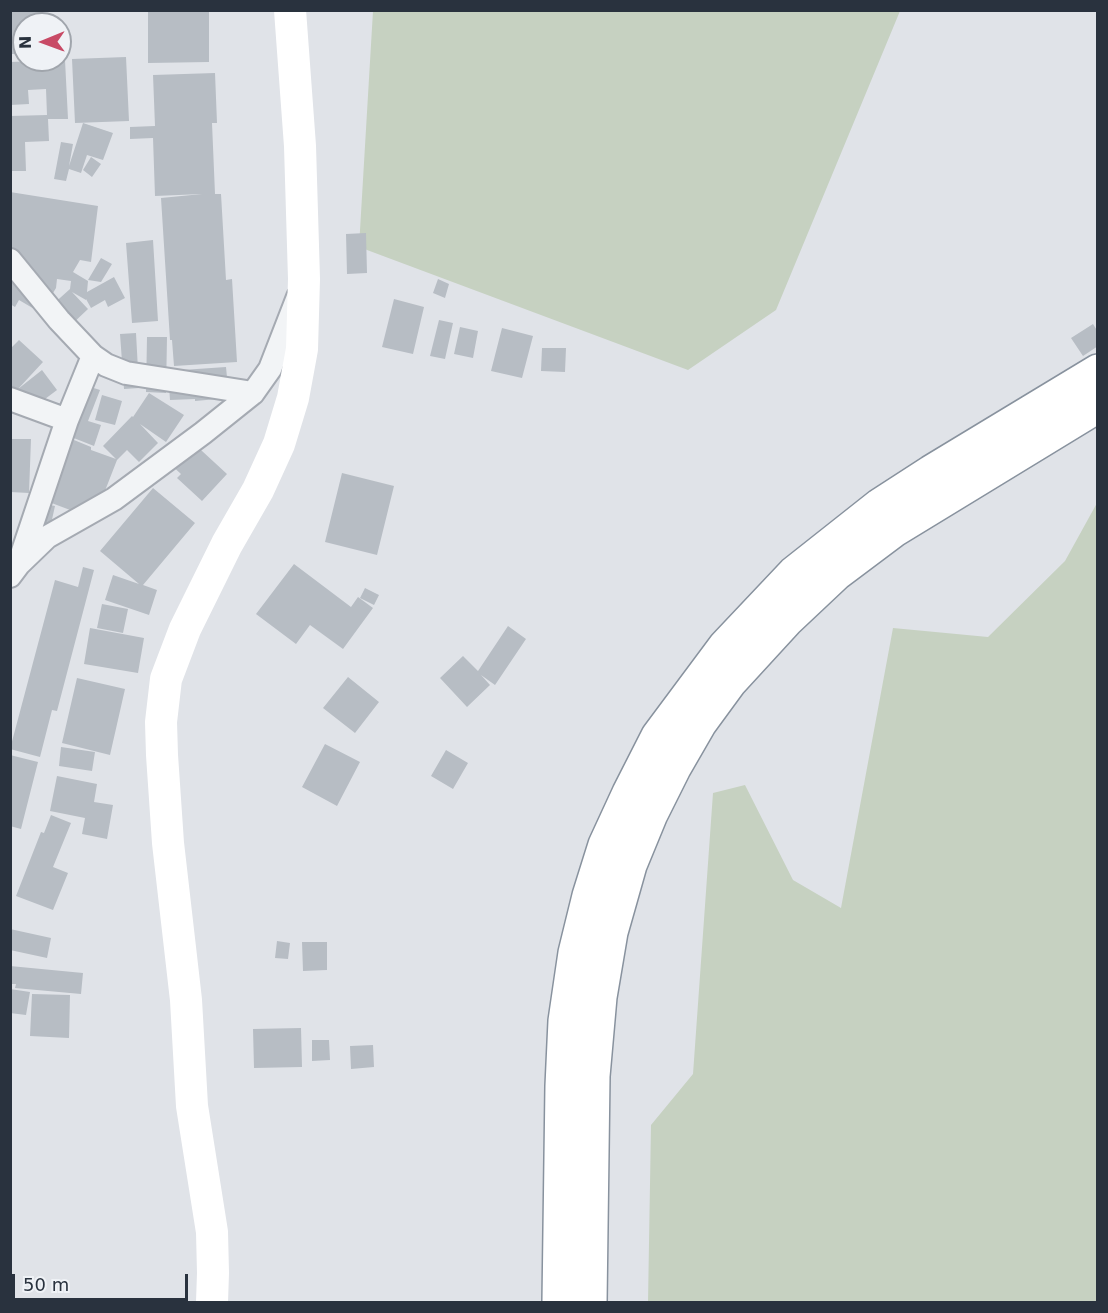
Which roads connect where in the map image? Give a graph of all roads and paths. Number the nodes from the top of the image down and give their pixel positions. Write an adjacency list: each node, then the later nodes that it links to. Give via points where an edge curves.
1 (290, 10): 3 (main road)
2 (10, 260): 4 (street)
3 (304, 279): 6 (street, via 270,369); 11 (main road, via 302,349 286,424 258,490 185,629 166,679 161,722 192,1106 212,1232)
4 (93, 356): 6 (street, via 126,373); 9 (street)
5 (1098, 371): 12 (highway, via 880,505 794,573 725,646 658,736 605,845 575,953 562,1086)
6 (253, 393): 10 (street, via 114,499 46,537)
7 (10, 399): 9 (street)
8 (1098, 406): 13 (highway, via 893,531 837,573 730,682 674,768 630,865 611,932 600,997 593,1076)
9 (67, 420): 10 (street)
10 (15, 570)
11 (212, 1302)
12 (559, 1302)
13 (590, 1302)

